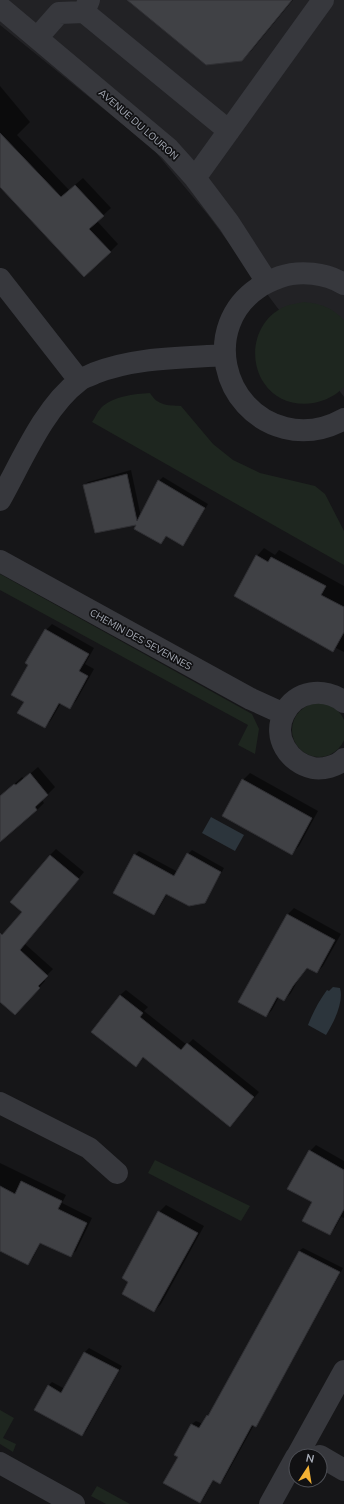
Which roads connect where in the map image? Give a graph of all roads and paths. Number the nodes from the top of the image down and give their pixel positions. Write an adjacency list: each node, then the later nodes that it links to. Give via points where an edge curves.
1 (323, 0): 5 (street)
2 (86, 6): 4 (street, via 59,13); 5 (street)
3 (0, 7): 4 (street, AVENUE DU LOURON)
4 (37, 38): 6 (street, AVENUE DU LOURON, via 170,149)
5 (229, 131): 6 (street)
6 (196, 178): 9 (street, AVENUE DU LOURON, via 229,223)
7 (0, 278): 11 (street)
8 (342, 279): 9 (street, via 304,274 285,275)
9 (266, 282): 10 (street, via 249,295 235,312 227,333)
10 (225, 355): 11 (street, via 155,359 105,369); 12 (street, via 226,369 237,393 254,413 265,420 277,426 304,430)
11 (79, 380): 13 (street, via 44,420)
12 (344, 421)
13 (0, 500)
14 (0, 561): 16 (street, CHEMIN DES SEVENNES, via 251,699)
15 (344, 702): 16 (street, via 326,692 313,692 301,696)
16 (284, 714): 17 (street, via 280,726 281,739 294,760 318,769 330,767)
17 (344, 759)
18 (0, 1103): 19 (street, via 89,1148)
19 (117, 1173)
20 (344, 1371): 21 (street)
21 (310, 1448)
22 (0, 1463): 26 (street)
23 (328, 1463): 24 (street)
24 (344, 1470)
25 (288, 1480): 27 (street)
26 (74, 1504)
27 (270, 1504)

